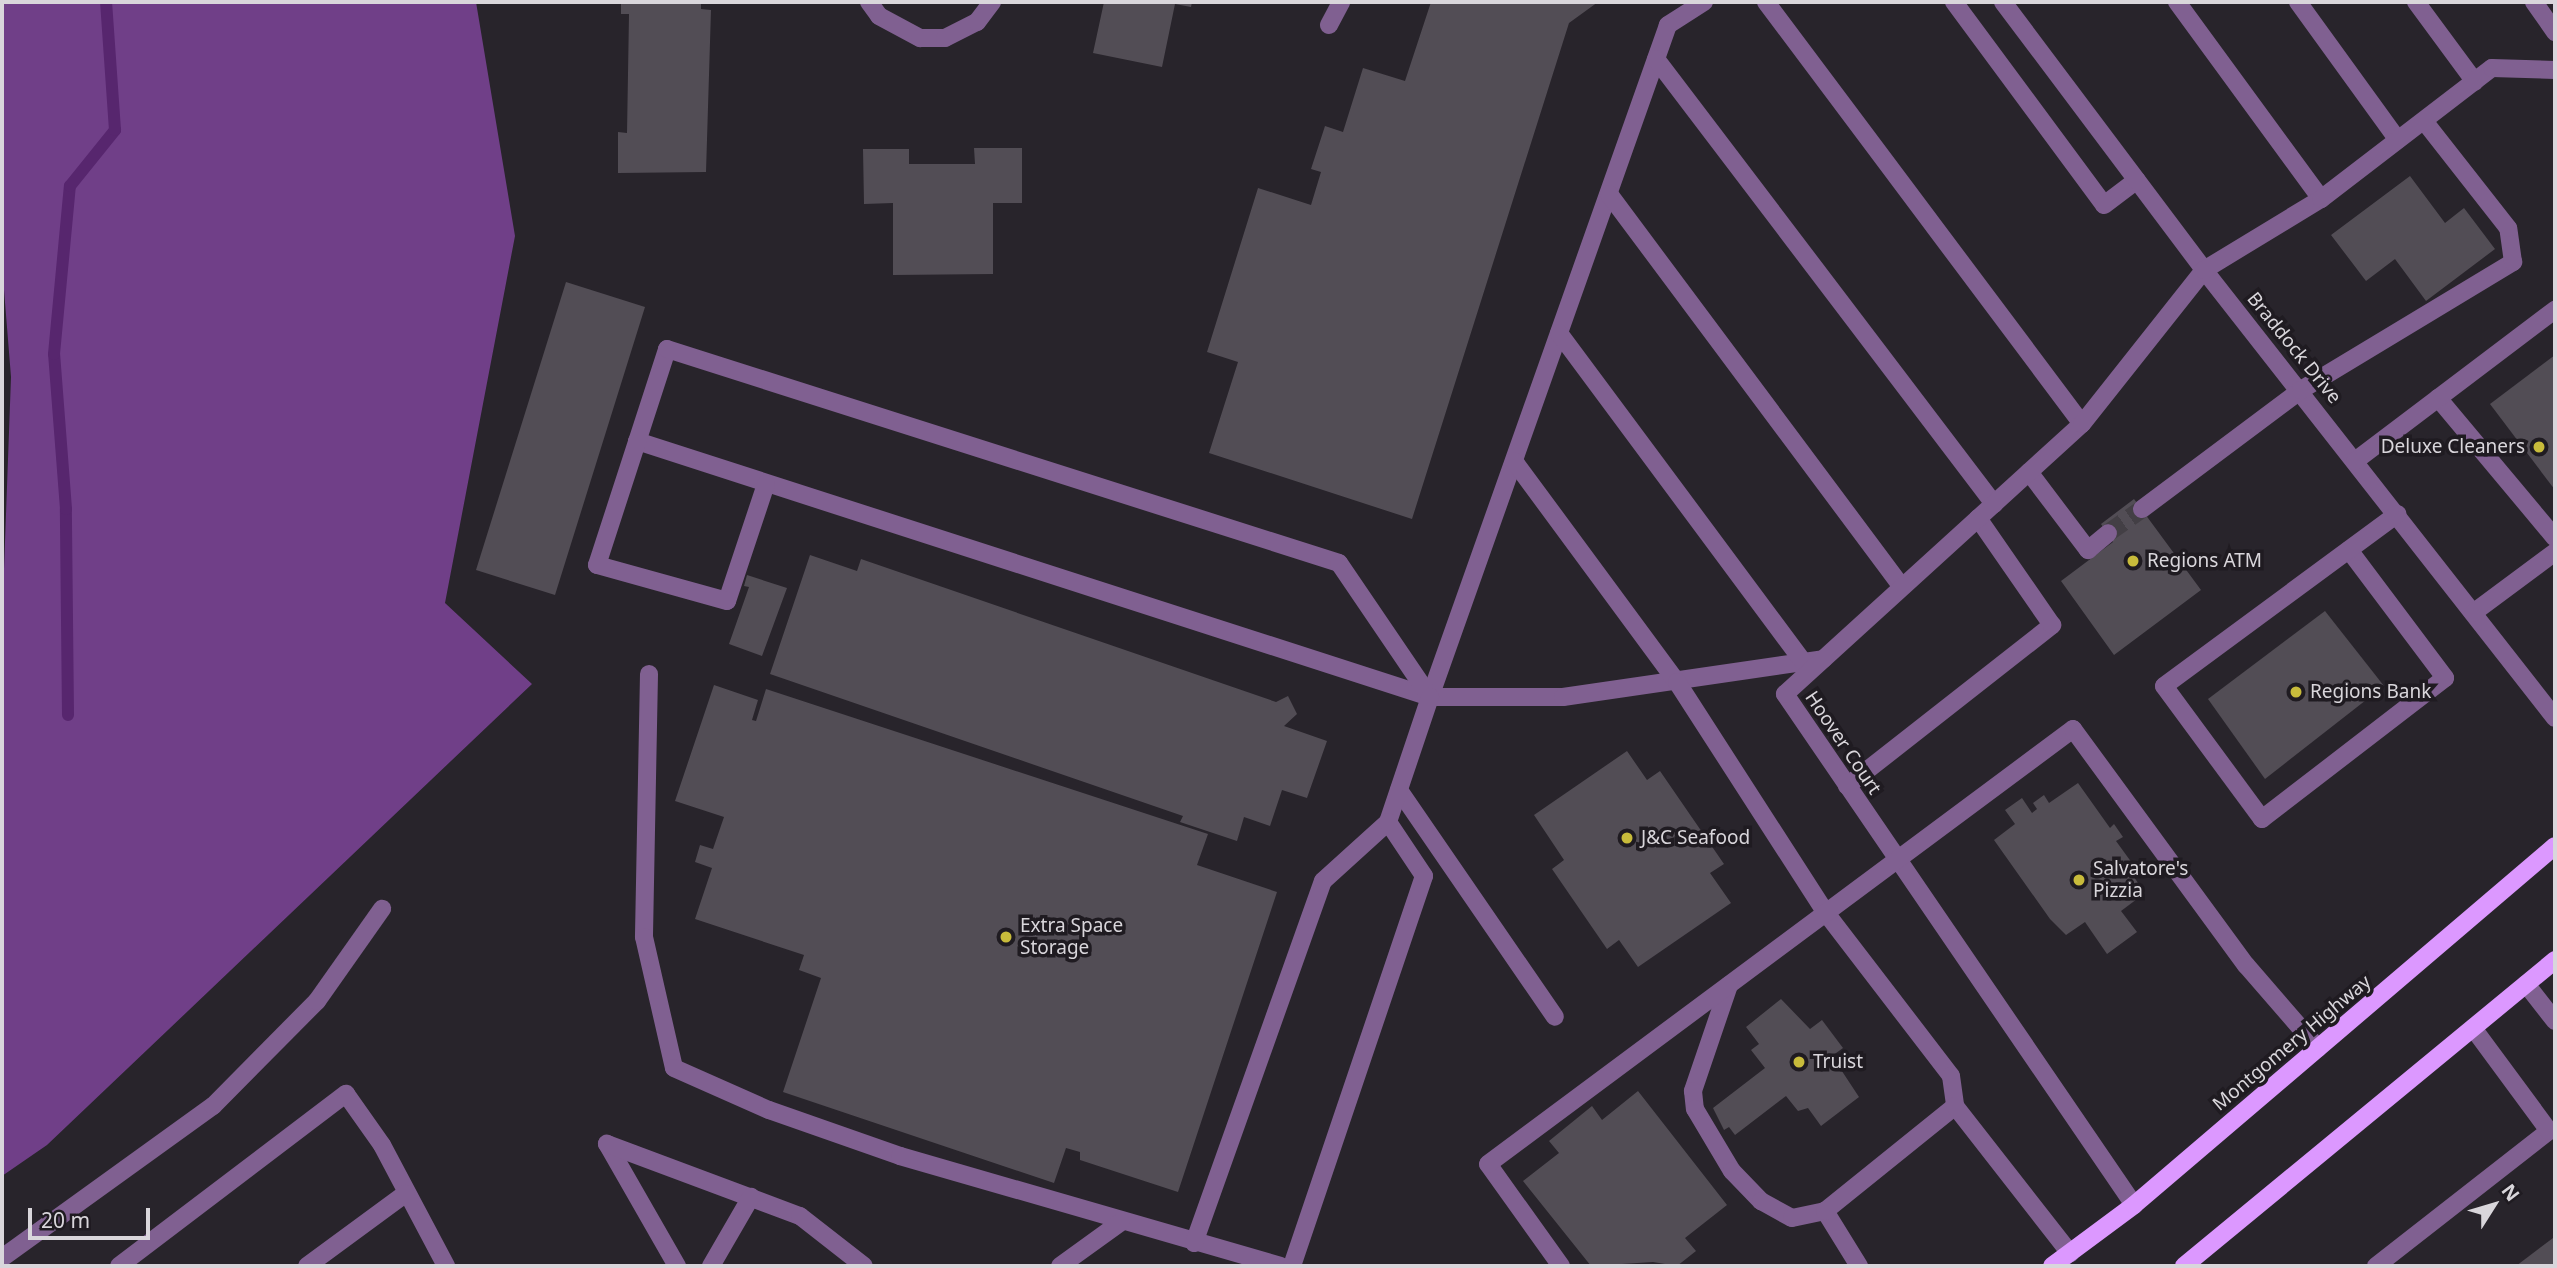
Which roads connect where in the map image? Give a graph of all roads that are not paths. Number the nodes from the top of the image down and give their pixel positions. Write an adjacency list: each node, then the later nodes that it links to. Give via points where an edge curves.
1 (869, 2): 2 (street, via 879,16 920,38 945,37 977,22)
2 (992, 2)
3 (1341, 2): 12 (street)
4 (1704, 2): 14 (street, via 1668,24)
5 (1766, 2): 27 (street)
6 (1954, 2): 19 (street, via 2104,205)
7 (2003, 2): 19 (street, Braddock Drive)
8 (2177, 2): 21 (street)
9 (2298, 2): 18 (street)
10 (2416, 2): 16 (street)
11 (2534, 2): 13 (street)
12 (1329, 25)
13 (2555, 32)
14 (1656, 59): 20 (street); 33 (street)
15 (2555, 69): 16 (street, via 2492,68)
16 (2475, 82): 17 (street)
17 (2424, 121): 18 (street); 25 (street, via 2508,228 2513,262)
18 (2398, 140): 21 (street)
19 (2137, 180): 22 (street, Braddock Drive)
20 (1609, 194): 24 (street); 41 (street)
21 (2321, 199): 22 (street)
22 (2204, 270): 25 (street, Braddock Drive); 27 (street, Hoover Court)
23 (2555, 310): 26 (street)
24 (1559, 333): 29 (street); 44 (street)
25 (2301, 390): 30 (street, Braddock Drive); 34 (street)
26 (2438, 398): 30 (street); 38 (street)
27 (2082, 424): 31 (street, Hoover Court)
28 (637, 441): 32 (street); 32 (street, via 597,565 727,601); 47 (street, via 667,349 1339,563)
29 (1514, 461): 46 (street); 47 (street)
30 (2355, 461): 35 (street, Braddock Drive)
31 (2029, 472): 33 (street, Hoover Court); 37 (street, via 2088,550)
32 (766, 484): 47 (street)
33 (1994, 504): 36 (street, Hoover Court)
34 (2141, 509)
35 (2397, 514): 39 (street); 42 (street, Braddock Drive)
36 (1978, 519): 41 (street, Hoover Court); 49 (street, via 2052,625)
37 (2108, 533)
38 (2555, 538)
39 (2349, 550): 39 (street, via 2164,686 2262,819 2445,678)
40 (2555, 552): 42 (street)
41 (1902, 587): 43 (street, Hoover Court)
42 (2473, 612): 48 (street, Braddock Drive)
43 (1824, 659): 44 (street); 49 (street, Hoover Court, via 1785,694)
44 (1803, 662): 46 (street)
45 (649, 674): 69 (street, via 644,937 674,1068 769,1110 900,1156)
46 (1677, 682): 47 (street, via 1563,697); 55 (street)
47 (1430, 697): 50 (street)
48 (2555, 718)
49 (1847, 786): 53 (street, Hoover Court)
50 (1399, 790): 51 (street); 59 (street)
51 (1388, 822): 70 (street, via 1323,881); 81 (street, via 1424,876)
52 (2555, 846): 62 (main road, Montgomery Highway)
53 (1897, 859): 55 (street); 62 (street, via 2073,729 2246,965); 67 (street, Hoover Court)
54 (382, 909): 72 (street, via 317,1001 213,1106)
55 (1826, 913): 58 (street); 63 (street, via 1951,1076)
56 (2555, 960): 57 (main road)
57 (2526, 984): 60 (street); 61 (main road)
58 (1729, 985): 68 (street, via 1693,1091 1700,1121 1731,1171 1760,1201 1792,1218); 82 (street, via 1488,1164)
59 (1555, 1017)
60 (2555, 1021)
61 (2473, 1028): 64 (street); 85 (main road)
62 (2318, 1048): 67 (main road, Montgomery Highway)
63 (1955, 1106): 68 (street); 71 (street)
64 (2552, 1135): 86 (street)
65 (405, 1194): 73 (street, via 382,1145 346,1094); 74 (street); 75 (street)
66 (751, 1197): 76 (street, via 607,1144); 77 (street); 78 (street, via 800,1216)
67 (2134, 1205): 71 (main road, Montgomery Highway)
68 (1825, 1211): 83 (street)
69 (1121, 1222): 70 (street); 79 (street)
70 (1194, 1243): 80 (street)
71 (2070, 1253): 84 (main road, Montgomery Highway)
72 (9, 1259)
73 (119, 1266)
74 (307, 1266)
75 (446, 1266)
76 (677, 1266)
77 (711, 1266)
78 (864, 1266)
79 (1060, 1266)
80 (1280, 1266)
81 (1292, 1266)
82 (1561, 1266)
83 (1859, 1266)
84 (2052, 1266)
85 (2185, 1266)
86 (2376, 1266)

